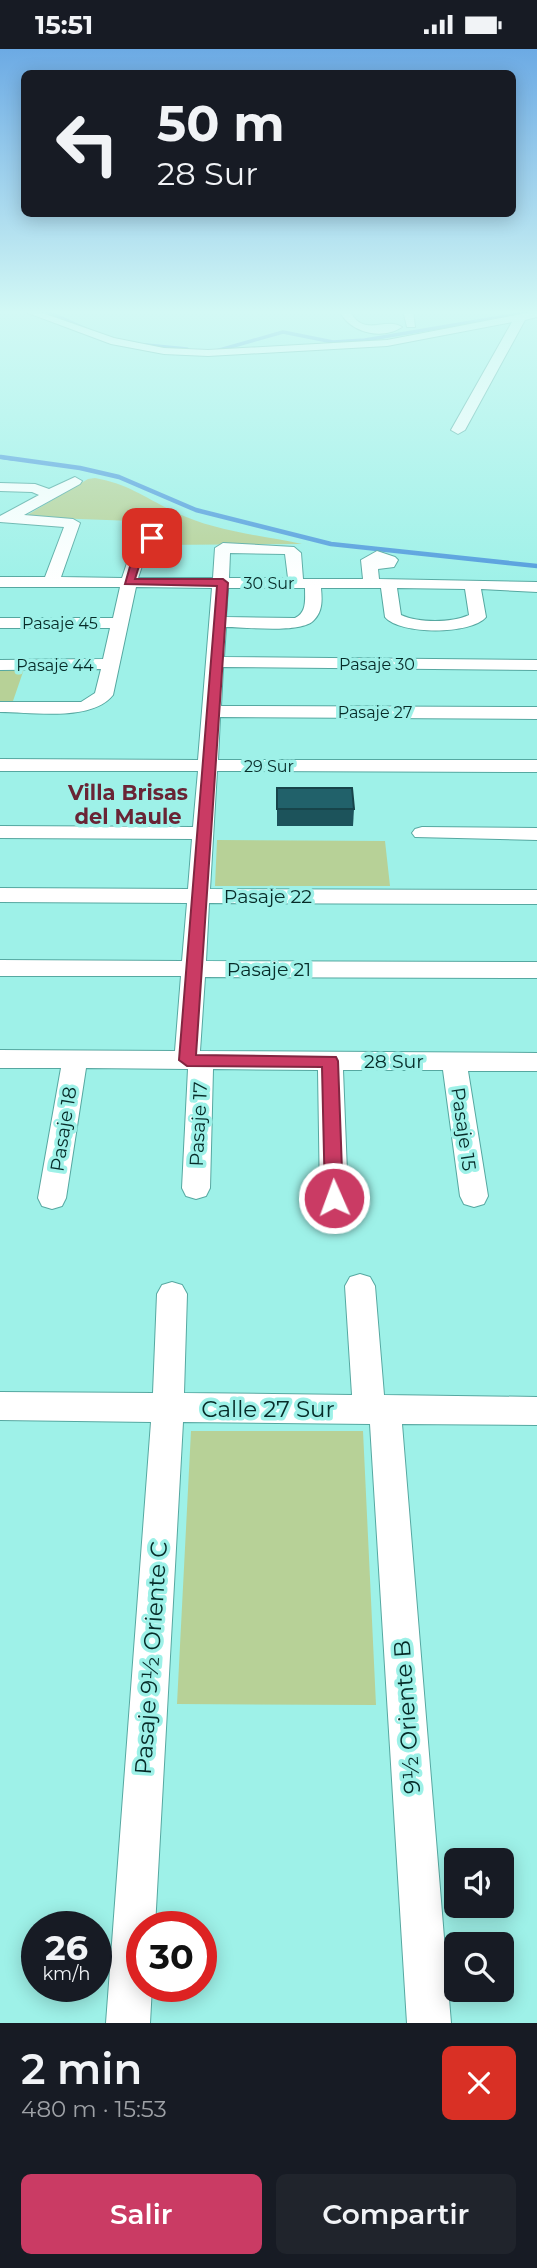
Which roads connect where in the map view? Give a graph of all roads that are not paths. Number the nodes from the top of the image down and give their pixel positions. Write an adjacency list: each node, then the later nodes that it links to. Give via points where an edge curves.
1 (473, 402): 2 (street)
2 (458, 430)
3 (0, 488): 4 (street)
4 (35, 488): 5 (street); 5 (street, via 56,476 75,481); 6 (street)
5 (50, 495): 6 (street)
6 (2, 516): 9 (street, via 74,523)
7 (152, 538): 11 (street, via 142,542)
8 (369, 563): 14 (street)
9 (52, 581): 10 (street, 30 Sur); 11 (street, 30 Sur)
10 (0, 582)
11 (129, 582): 12 (street, 30 Sur); 17 (street)
12 (223, 583): 13 (street, 30 Sur); 13 (street, Pasaje 17, via 223,548 289,550); 18 (street, Pasaje 17)
13 (305, 583): 14 (street, 30 Sur); 18 (street, via 313,615 308,621)
14 (379, 583): 15 (street, 30 Sur); 15 (street, via 393,618 408,624 474,621 478,617)
15 (472, 584): 16 (street, 30 Sur)
16 (537, 587)
17 (120, 622): 19 (street, Pasaje 45); 21 (street)
18 (220, 622): 20 (street, Pasaje 17)
19 (0, 623)
20 (217, 662): 23 (street, Pasaje 30); 25 (street, Pasaje 17)
21 (111, 664): 22 (street, Pasaje 44); 24 (street, via 104,695 84,707)
22 (0, 665)
23 (537, 665)
24 (0, 707)
25 (213, 711): 26 (street, Pasaje 27); 28 (street, Pasaje 17)
26 (537, 713)
27 (0, 765): 28 (street, 29 Sur)
28 (209, 766): 29 (street, 29 Sur); 31 (street, Pasaje 17)
29 (537, 766)
30 (0, 832): 31 (street)
31 (204, 833): 35 (street, Pasaje 17)
32 (422, 833): 33 (street)
33 (537, 834)
34 (0, 895): 35 (street, Pasaje 22)
35 (199, 896): 36 (street, Pasaje 22); 38 (street, Pasaje 17)
36 (537, 897)
37 (0, 968): 38 (street, Pasaje 21)
38 (194, 969): 39 (street, Pasaje 21); 42 (street, Pasaje 17)
39 (537, 970)
40 (0, 1059): 41 (street, 28 Sur)
41 (75, 1060): 42 (street, 28 Sur); 48 (street, Pasaje 18)
42 (194, 1060): 43 (street, 28 Sur); 46 (street, Pasaje 17)
43 (330, 1061): 44 (street, 28 Sur); 49 (street)
44 (454, 1061): 45 (street, 28 Sur); 47 (street, Pasaje 15)
45 (537, 1062)
46 (195, 1188)
47 (474, 1196)
48 (52, 1198)
49 (334, 1198)
50 (360, 1286): 54 (street, 9½ Oriente B)
51 (172, 1294): 53 (street, Pasaje 9½ Oriente C)
52 (0, 1406): 53 (street, Calle 27 Sur)
53 (167, 1409): 54 (street, Calle 27 Sur); 56 (street, Pasaje 9½ Oriente C)
54 (377, 1410): 55 (street, Calle 27 Sur); 57 (street, 9½ Oriente B)
55 (537, 1411)
56 (128, 2023)
57 (429, 2023)

